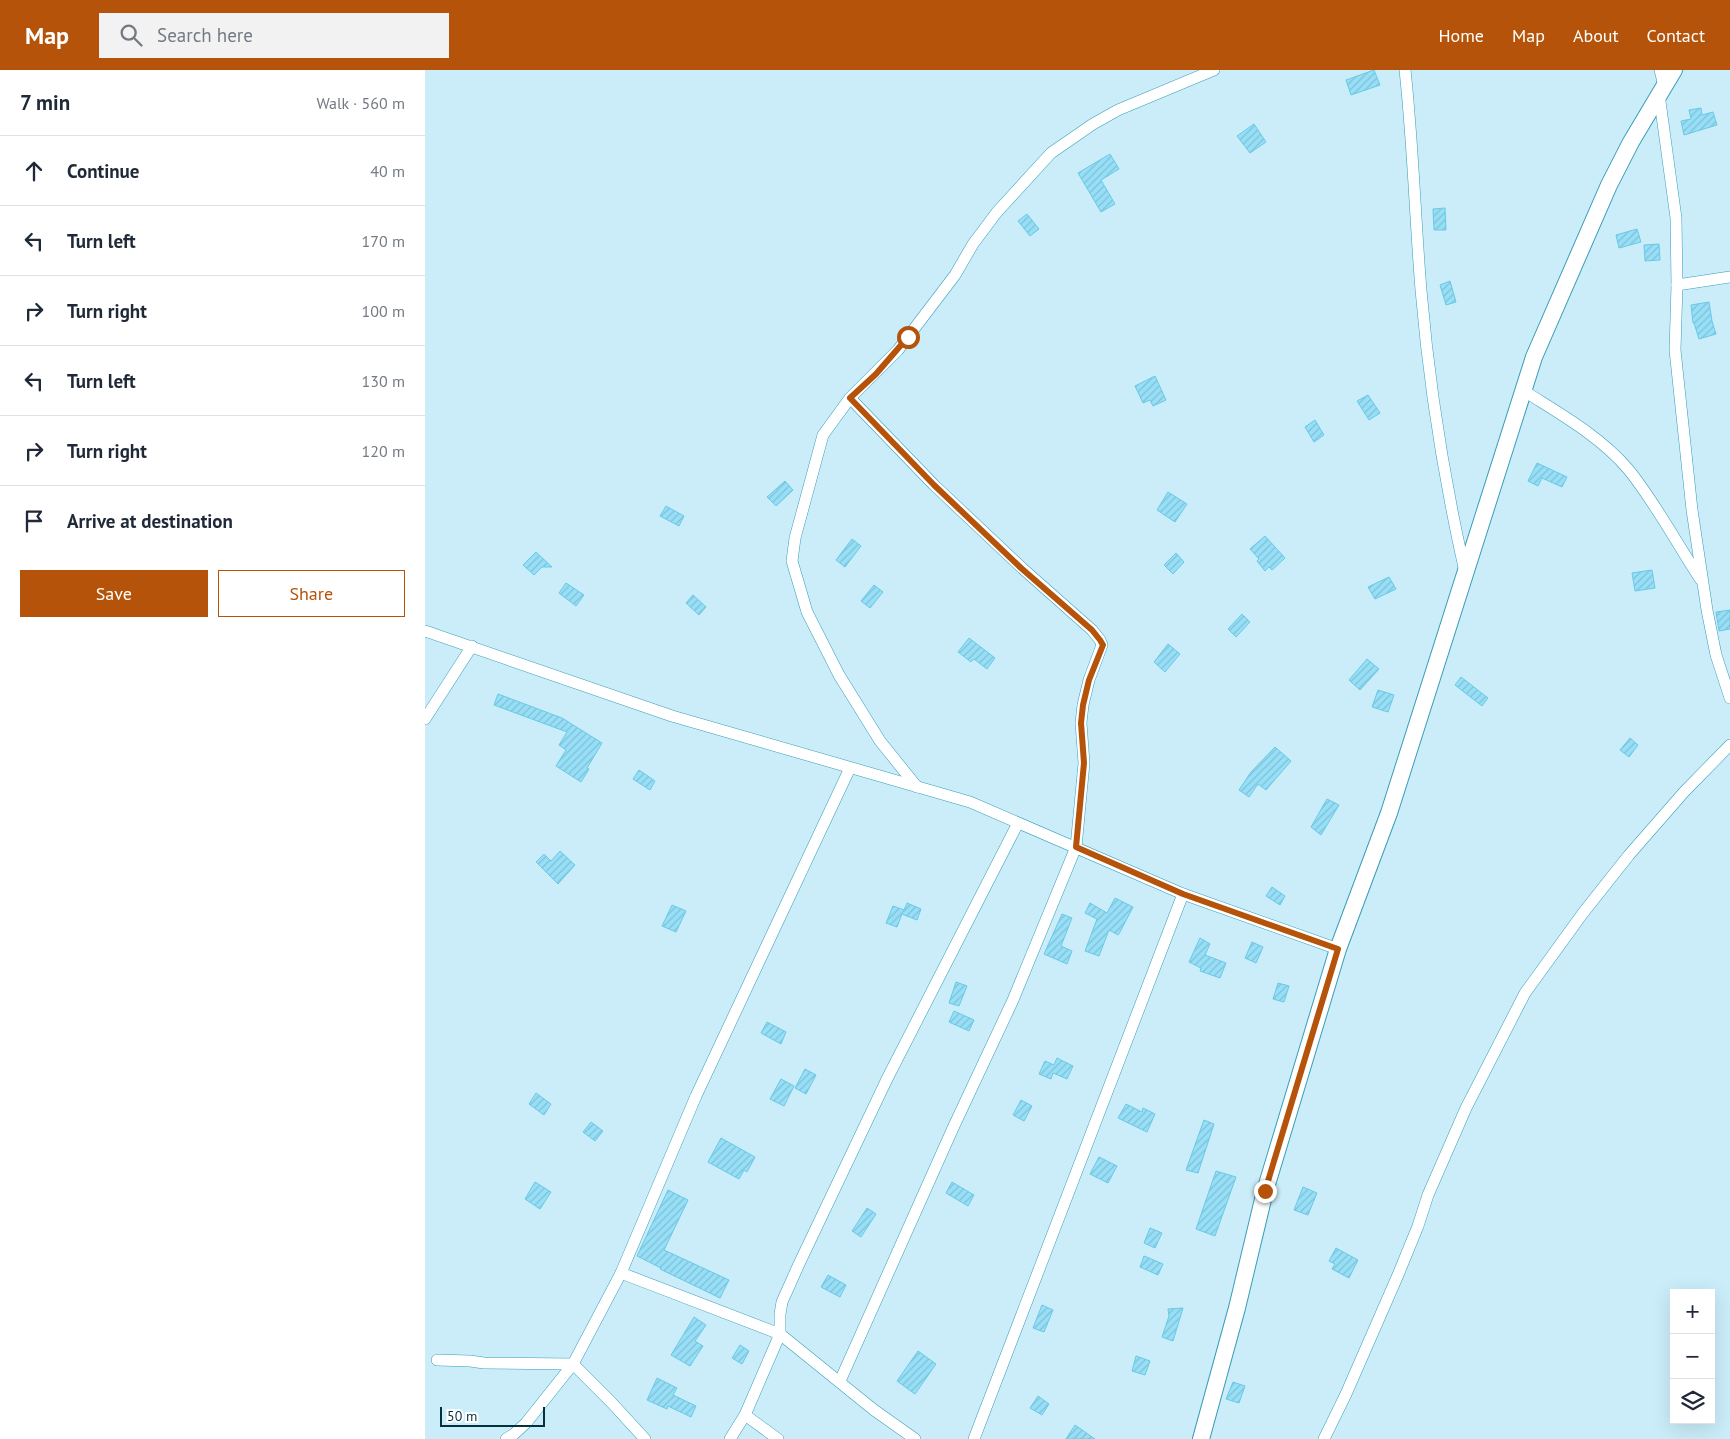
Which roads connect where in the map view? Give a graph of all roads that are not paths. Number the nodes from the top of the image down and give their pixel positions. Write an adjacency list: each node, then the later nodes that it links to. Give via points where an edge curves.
1 (1214, 70): 9 (street, via 1118,110 1051,154 983,230 955,276 898,350)
2 (1405, 70): 10 (street, via 1421,290 1432,386 1449,498)
3 (1660, 70): 5 (street)
4 (1674, 70): 5 (street)
5 (1662, 90): 7 (street, via 1676,218); 8 (street, via 1609,185 1534,357)
6 (1730, 277): 7 (street)
7 (1677, 285): 11 (street, via 1675,350)
8 (1524, 391): 10 (street); 11 (street, via 1602,443 1627,468)
9 (850, 398): 18 (street, via 823,435 795,538 792,561 807,612 839,675 881,741); 20 (street, via 934,485 1092,630 1103,645 1083,705 1084,763)
10 (1465, 575): 22 (street, via 1389,813)
11 (1703, 584): 14 (street, via 1716,654)
12 (425, 631): 13 (street)
13 (472, 646): 15 (street); 17 (street, via 634,703)
14 (1730, 698)
15 (425, 719)
16 (1730, 745): 36 (street, via 1683,792 1629,855 1525,993 1465,1108 1398,1275)
17 (850, 768): 18 (street); 23 (street, via 696,1096)
18 (917, 787): 19 (street, via 970,802)
19 (1017, 822): 20 (street); 24 (street, via 887,1079 799,1264 782,1302)
20 (1076, 847): 21 (street); 27 (street, via 1013,1000)
21 (1183, 894): 22 (street); 34 (street)
22 (1338, 949): 35 (street, via 1265,1191)
23 (621, 1273): 24 (street); 26 (street)
24 (780, 1334): 27 (street); 28 (street)
25 (437, 1360): 26 (street)
26 (573, 1364): 29 (street, via 525,1423); 30 (street)
27 (840, 1382): 33 (street)
28 (745, 1415): 31 (street); 32 (street)
29 (506, 1439)
30 (645, 1439)
31 (730, 1439)
32 (777, 1439)
33 (915, 1439)
34 (974, 1439)
35 (1201, 1439)
36 (1324, 1439)

